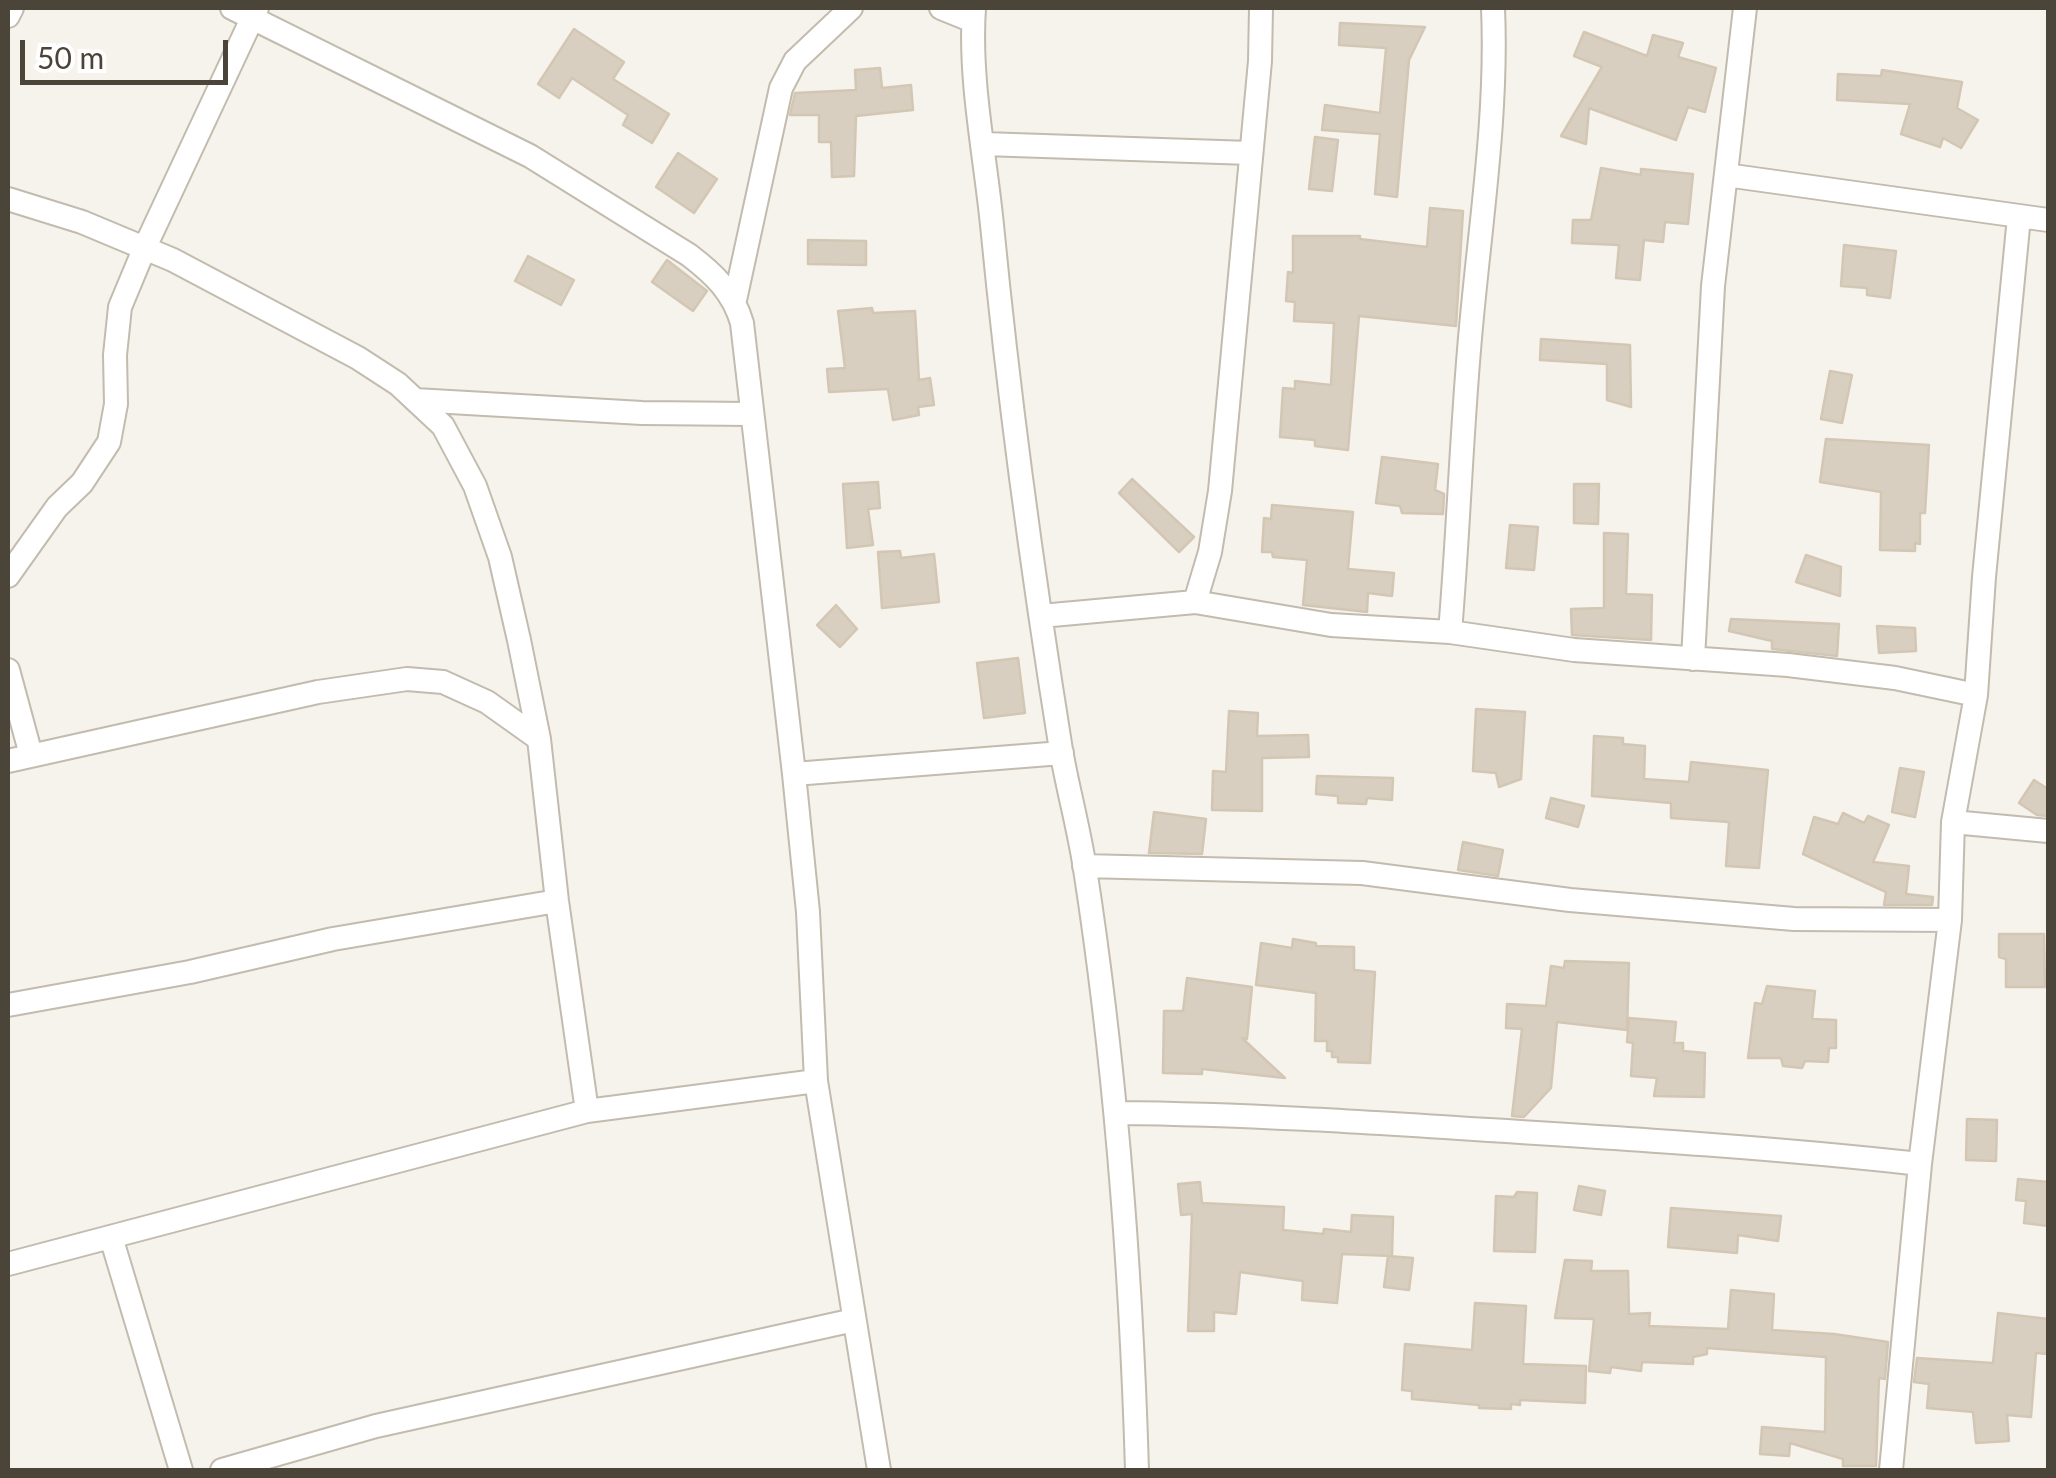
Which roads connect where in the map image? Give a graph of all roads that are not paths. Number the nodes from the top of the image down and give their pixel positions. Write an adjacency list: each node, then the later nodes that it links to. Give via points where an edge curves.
1 (12, 8): 9 (street)
2 (851, 8): 17 (street, via 795,62 781,88)
3 (941, 8): 8 (street)
4 (1261, 8): 11 (street)
5 (1493, 8): 23 (street)
6 (1745, 8): 12 (street)
7 (247, 11): 16 (street); 17 (street, via 530,156 689,255)
8 (973, 14): 10 (street)
9 (8, 16)
10 (984, 144): 11 (street); 22 (street, via 1009,398)
11 (1250, 153): 21 (street, via 1220,491)
12 (1726, 175): 14 (street); 24 (street, via 1713,286)
13 (8, 199): 16 (street)
14 (2019, 217): 15 (street); 26 (street)
15 (2048, 220)
16 (144, 246): 18 (street, via 358,358); 20 (street, via 120,307 109,442)
17 (735, 300): 19 (street)
18 (415, 400): 19 (street); 27 (street, via 443,426 475,486 500,557)
19 (752, 414): 30 (street)
20 (8, 576)
21 (1195, 602): 22 (street); 23 (street, via 1331,625)
22 (1041, 616): 28 (street)
23 (1450, 632): 24 (street)
24 (1693, 659): 26 (street, via 1842,672)
25 (8, 670): 29 (street)
26 (1976, 695): 31 (street)
27 (539, 738): 29 (street, via 444,682 406,679); 34 (street)
28 (1062, 753): 30 (street); 33 (street)
29 (19, 758)
30 (794, 774): 37 (street)
31 (1953, 822): 32 (street); 35 (street)
32 (2048, 831)
33 (1084, 866): 35 (street, via 1362,873 1794,919); 39 (street)
34 (558, 901): 36 (street, via 332,939); 38 (street)
35 (1950, 920): 40 (street)
36 (8, 1006)
37 (816, 1081): 38 (street); 43 (street)
38 (587, 1110): 41 (street)
39 (1117, 1113): 40 (street, via 1560,1134); 47 (street)
40 (1920, 1164): 48 (street)
41 (112, 1237): 42 (street); 44 (street)
42 (8, 1264)
43 (854, 1320): 45 (street, via 376,1426); 46 (street)
44 (181, 1470)
45 (222, 1470)
46 (879, 1470)
47 (1137, 1470)
48 (1891, 1470)

